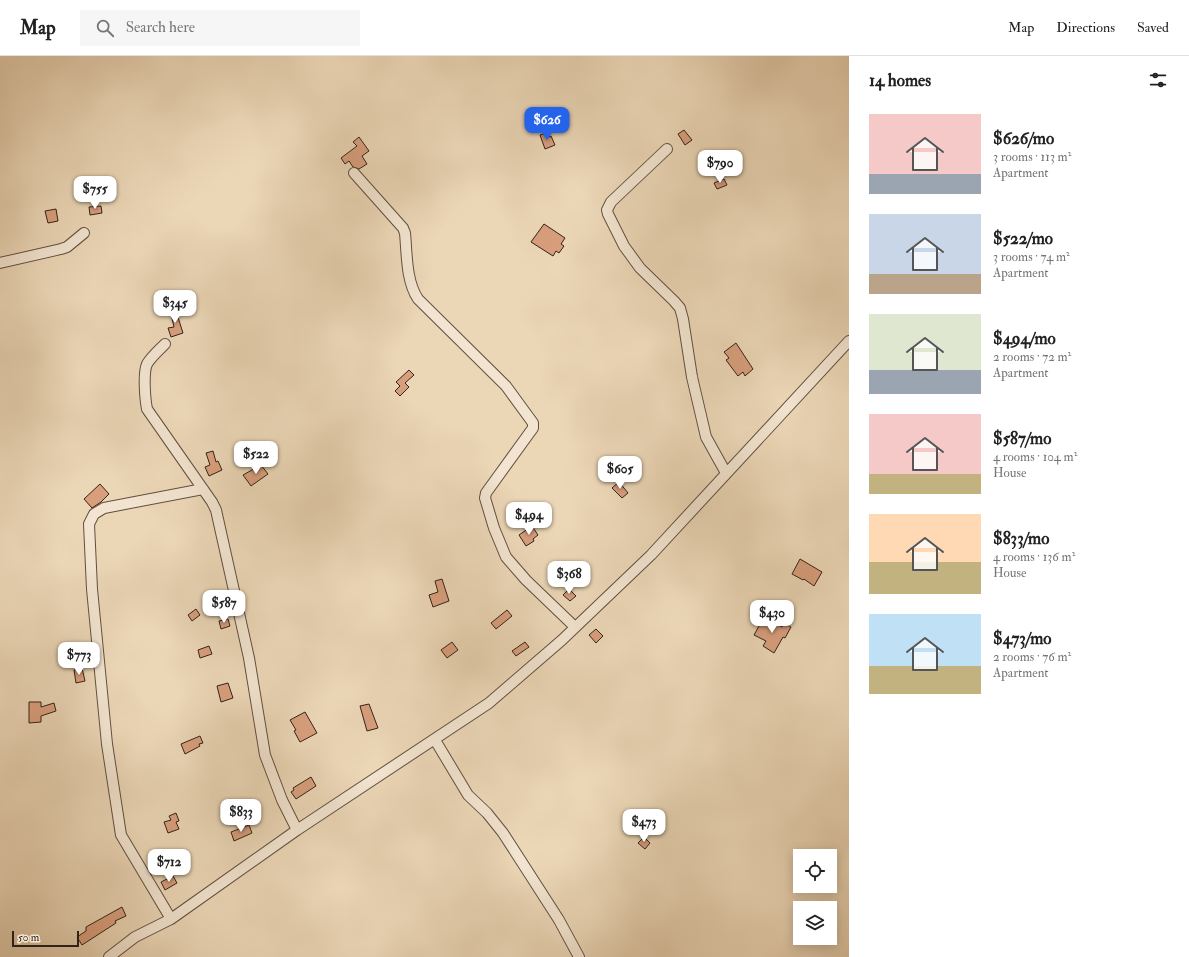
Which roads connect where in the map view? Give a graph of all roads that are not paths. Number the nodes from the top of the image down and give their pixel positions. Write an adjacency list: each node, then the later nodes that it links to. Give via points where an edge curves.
1 (667, 149): 7 (street, via 612,202 607,210 624,246 640,268 680,308 706,437)
2 (354, 172): 9 (street, via 403,228 410,280 418,300 506,386 533,423 533,428 486,493 485,498 506,557)
3 (84, 233): 4 (street, via 67,247)
4 (0, 263)
5 (849, 341): 7 (street)
6 (165, 344): 8 (street, via 148,363 146,370 147,409)
7 (726, 473): 9 (street, via 651,555)
8 (203, 489): 11 (street, via 216,510 220,527 248,658 265,755 282,800); 12 (street, via 104,508 94,514 89,524 92,589 107,744 121,836)
9 (575, 627): 10 (street, via 489,703)
10 (435, 740): 11 (street); 14 (street, via 468,795 503,833 559,920)
11 (297, 830): 12 (street)
12 (171, 919): 13 (street, via 135,937)
13 (109, 957)
14 (579, 957)

